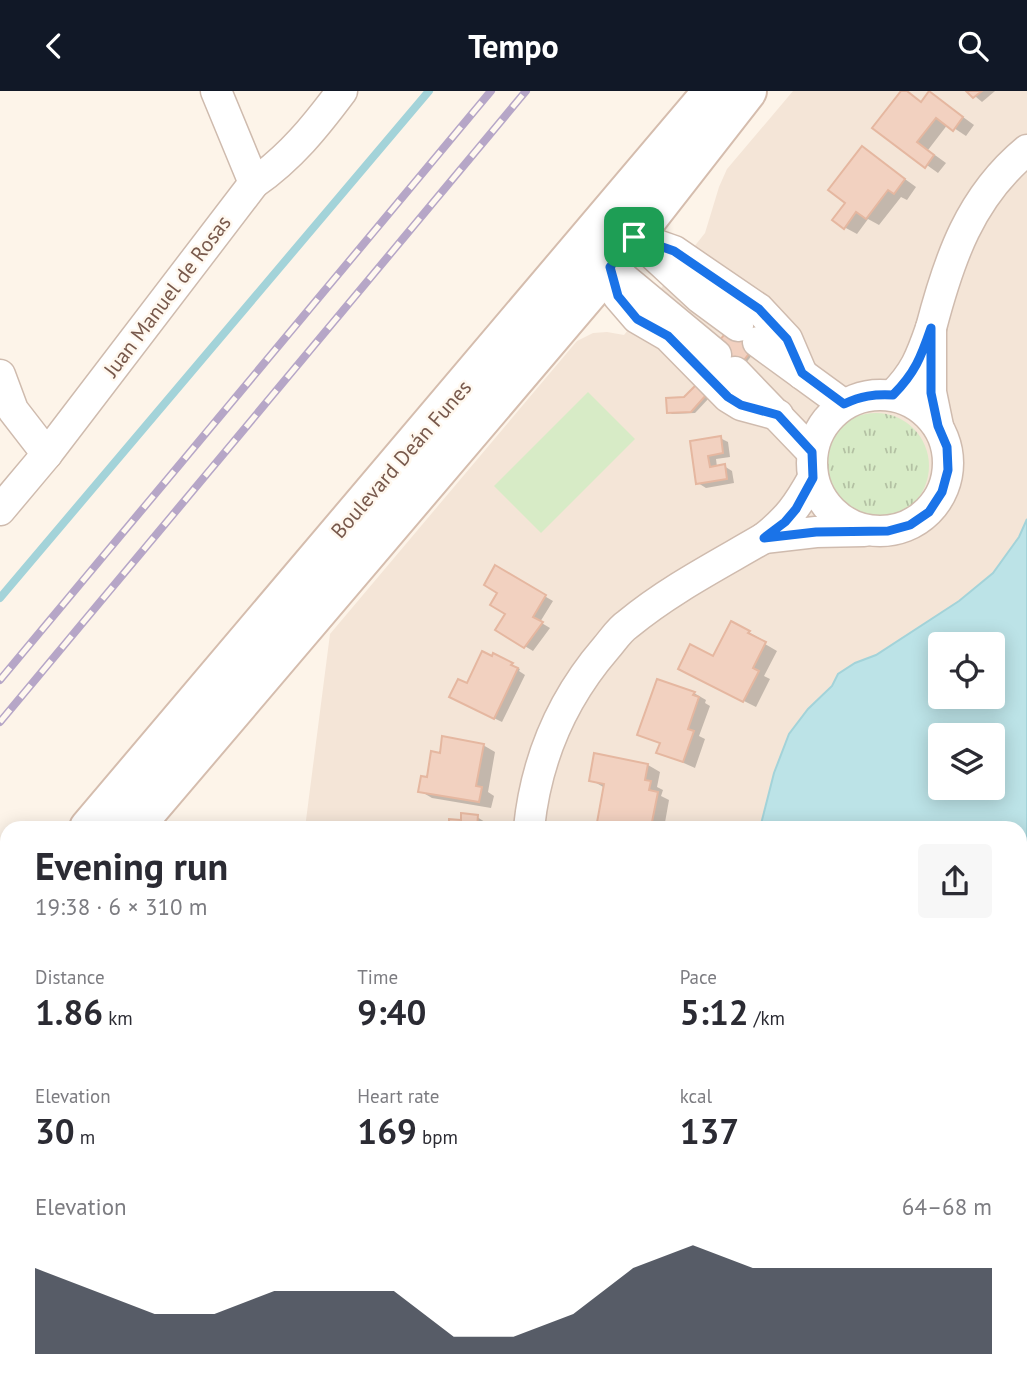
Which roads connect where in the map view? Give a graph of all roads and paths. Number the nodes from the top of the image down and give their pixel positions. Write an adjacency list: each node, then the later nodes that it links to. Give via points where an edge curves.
1 (216, 91): 6 (street)
2 (342, 91): 6 (street, Juan Manuel de Rosas, via 296,148)
3 (713, 91): 7 (main road, Boulevard Deán Funes)
4 (747, 91): 7 (main road, Boulevard Deán Funes)
5 (1027, 150): 10 (street, via 991,186 963,230 944,275)
6 (254, 183): 19 (street, Juan Manuel de Rosas)
7 (622, 226): 8 (main road, Boulevard Deán Funes); 9 (street)
8 (598, 255): 11 (street); 24 (main road, Boulevard Deán Funes, via 252,633); 25 (main road, Boulevard Deán Funes)
9 (708, 289): 11 (street); 12 (street, via 748,334); 12 (street, via 759,309 787,339)
10 (931, 328): 14 (street, via 919,362); 18 (street, via 931,393)
11 (674, 329): 17 (street, via 725,363); 17 (street, via 728,397)
12 (802, 373): 15 (street)
13 (0, 375): 16 (street)
14 (893, 395): 15 (street, via 859,397); 18 (street, via 918,406)
15 (844, 404): 20 (street, via 818,433)
16 (7, 412): 19 (street)
17 (778, 415): 20 (street)
18 (938, 426): 22 (street, via 947,447 948,470 942,492 929,512 910,525)
19 (47, 454): 21 (street, Juan Manuel de Rosas)
20 (812, 465): 22 (street, via 820,496 831,512); 23 (street, via 796,509)
21 (0, 510)
22 (865, 531): 23 (street)
23 (764, 538): 26 (street, via 671,592 625,625 591,665 554,727 538,773)
24 (95, 821)
25 (139, 821)
26 (530, 821)

